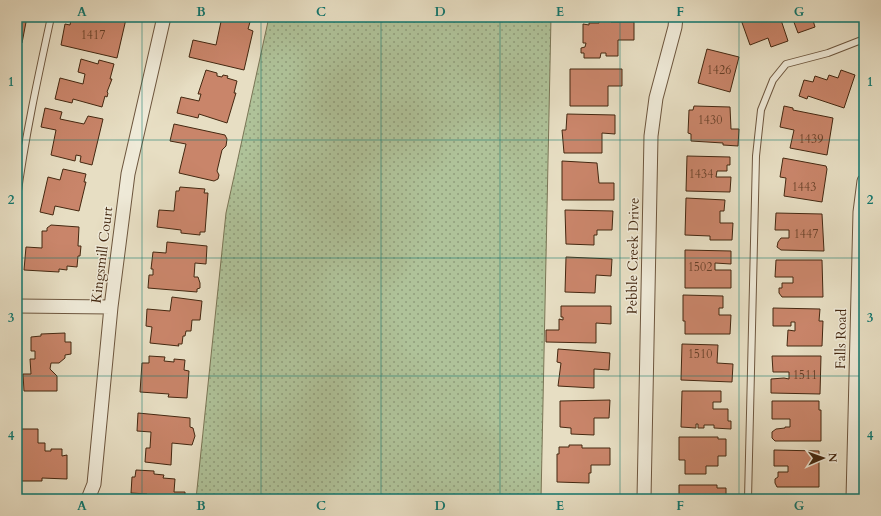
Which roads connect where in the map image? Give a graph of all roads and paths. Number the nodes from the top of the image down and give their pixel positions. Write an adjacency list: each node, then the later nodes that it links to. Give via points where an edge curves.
1 (51, 17): 6 (lane)
2 (164, 17): 8 (street, Kingsmill Court, via 128,174)
3 (676, 17): 11 (street, Pebble Creek Drive, via 656,98 651,136)
4 (864, 39): 12 (lane, via 828,53 786,64 773,80 762,110 756,156)
5 (864, 181): 9 (street, Falls Road, via 860,212)
6 (17, 198)
7 (17, 306): 8 (street)
8 (111, 307): 10 (street, Kingsmill Court, via 94,484)
9 (861, 315): 13 (street, Falls Road)
10 (88, 499)
11 (644, 499)
12 (748, 499)
13 (854, 499)

